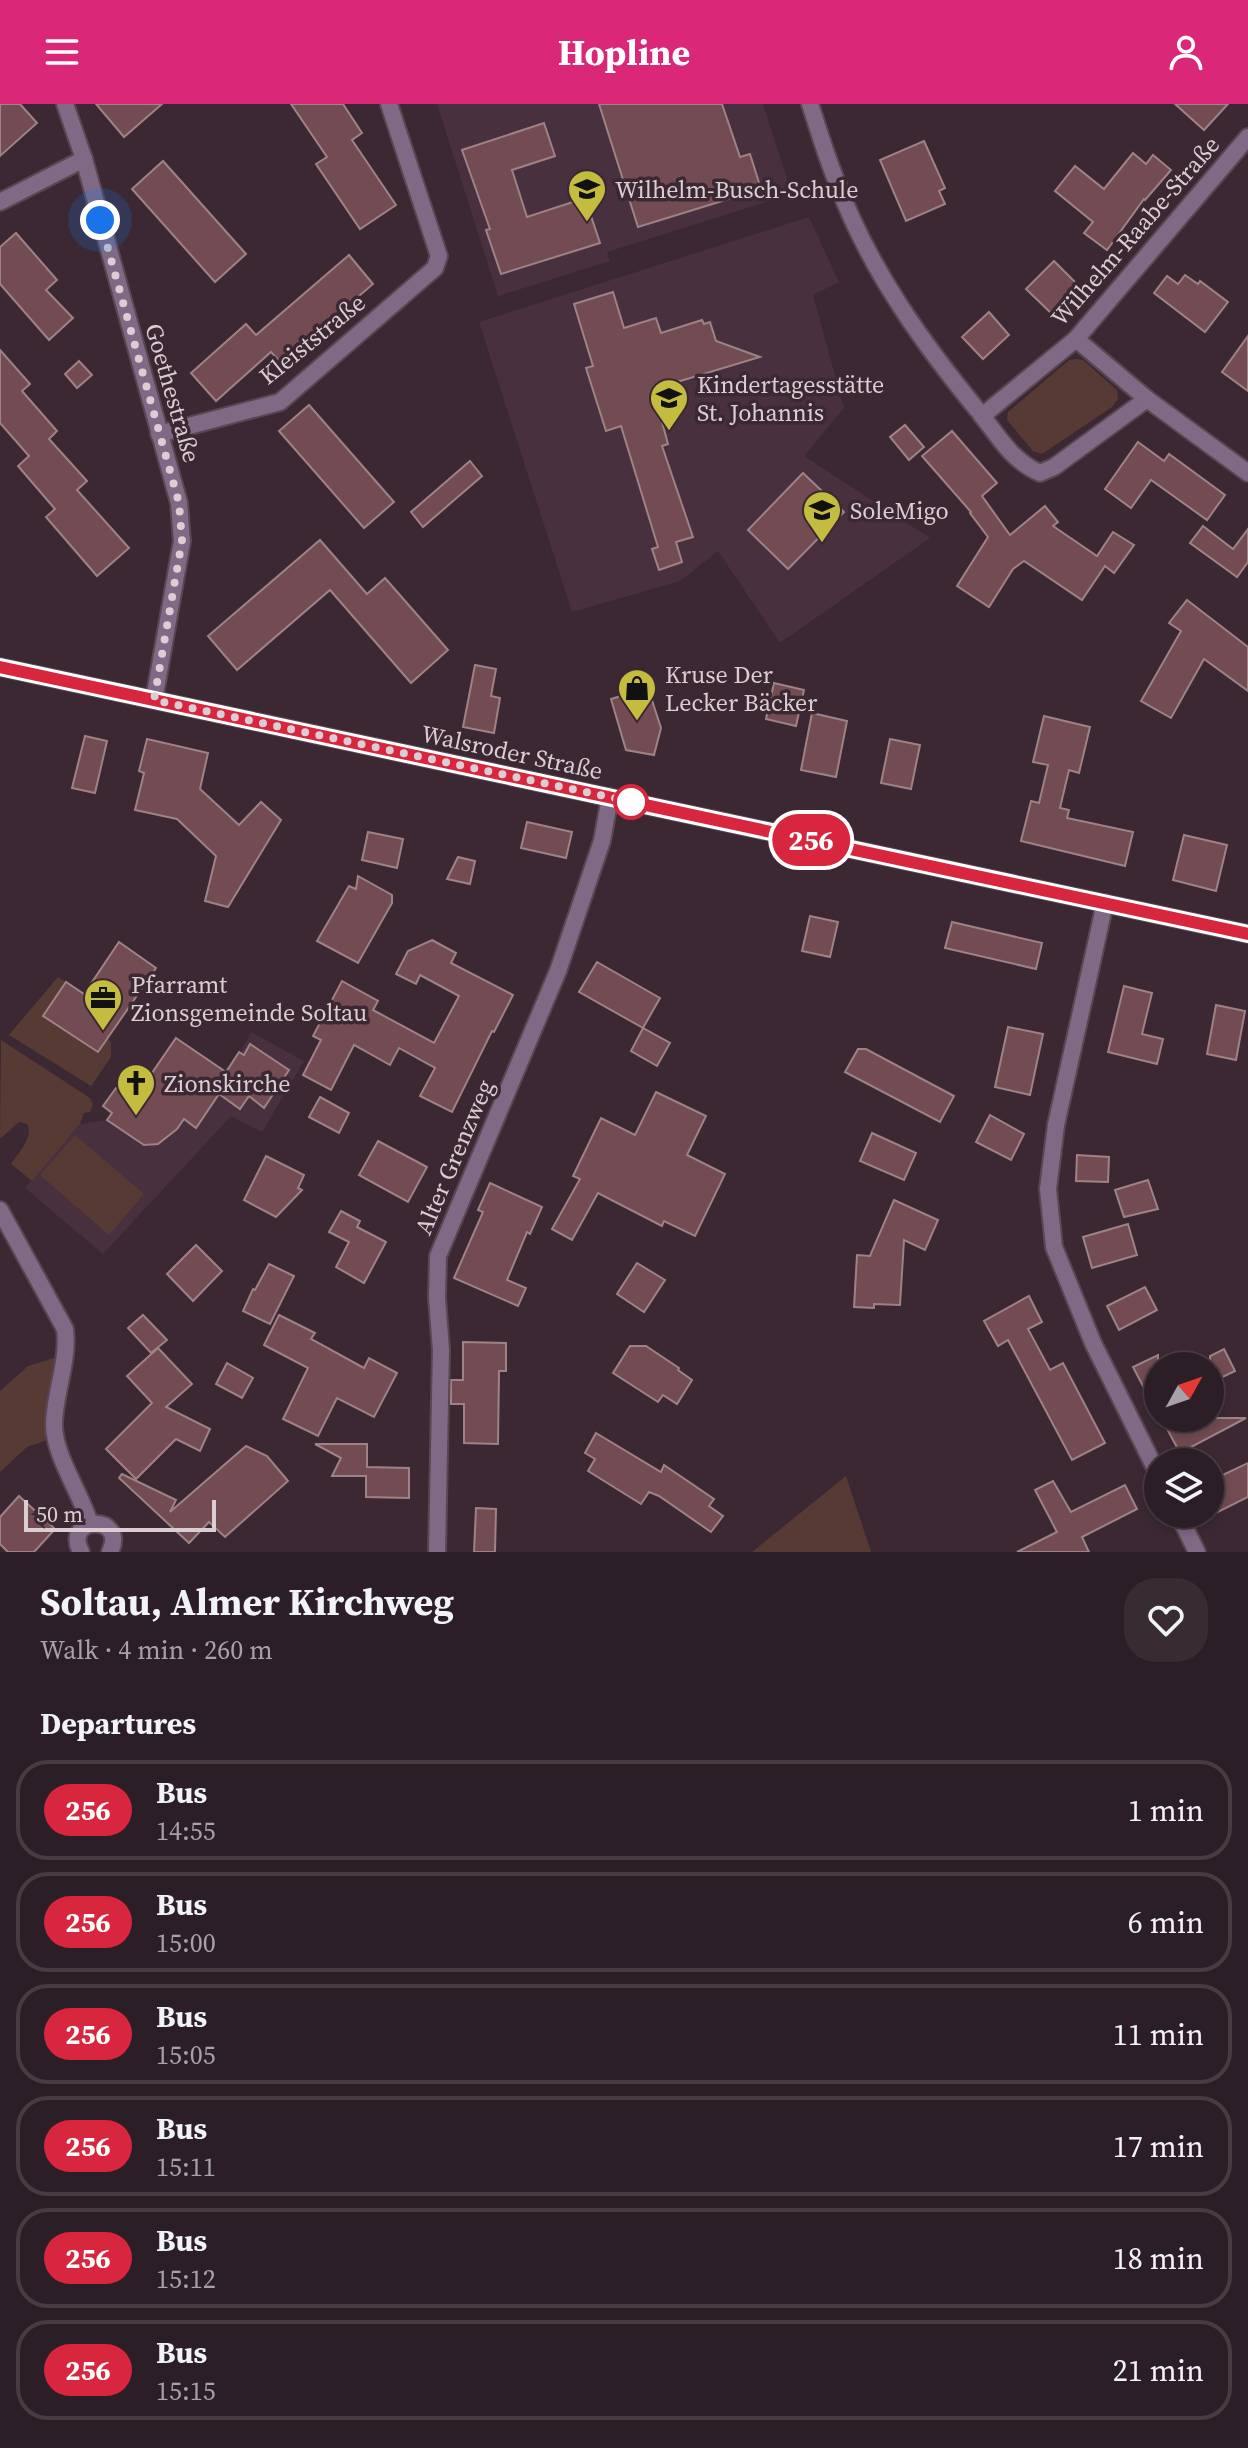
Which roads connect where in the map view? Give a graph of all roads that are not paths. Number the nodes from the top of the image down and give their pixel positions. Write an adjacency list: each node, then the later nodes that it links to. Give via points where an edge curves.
1 (65, 104): 5 (street, Goethestraße)
2 (389, 104): 10 (street, Kleiststraße, via 439,256 435,268 280,402)
3 (810, 104): 9 (street, via 837,185 886,283 925,344)
4 (1248, 137): 7 (street, Wilhelm-Raabe-Straße)
5 (84, 159): 6 (street); 10 (street, Goethestraße)
6 (0, 202)
7 (1076, 339): 8 (street); 9 (street, Wilhelm-Raabe-Straße)
8 (1147, 399): 9 (street, via 1040,473 1003,445); 11 (street)
9 (982, 416)
10 (159, 434): 13 (street, Goethestraße, via 179,503 182,541)
11 (1248, 473)
12 (0, 667): 13 (main road, Walsroder Straße)
13 (154, 700): 14 (main road, Walsroder Straße)
14 (610, 797): 15 (main road, Walsroder Straße); 23 (street, Alter Grenzweg, via 602,841 558,971 438,1256)
15 (1105, 903): 16 (main road, Walsroder Straße); 18 (street, via 1056,1125 1048,1189 1054,1247 1093,1343)
16 (1248, 934)
17 (0, 1210): 19 (street, via 65,1329 54,1425 60,1454)
18 (1145, 1448)
19 (90, 1524): 21 (street, via 79,1533); 22 (street, via 110,1530)
20 (1185, 1528): 24 (street)
21 (81, 1552)
22 (110, 1552)
23 (437, 1552)
24 (1197, 1552)

